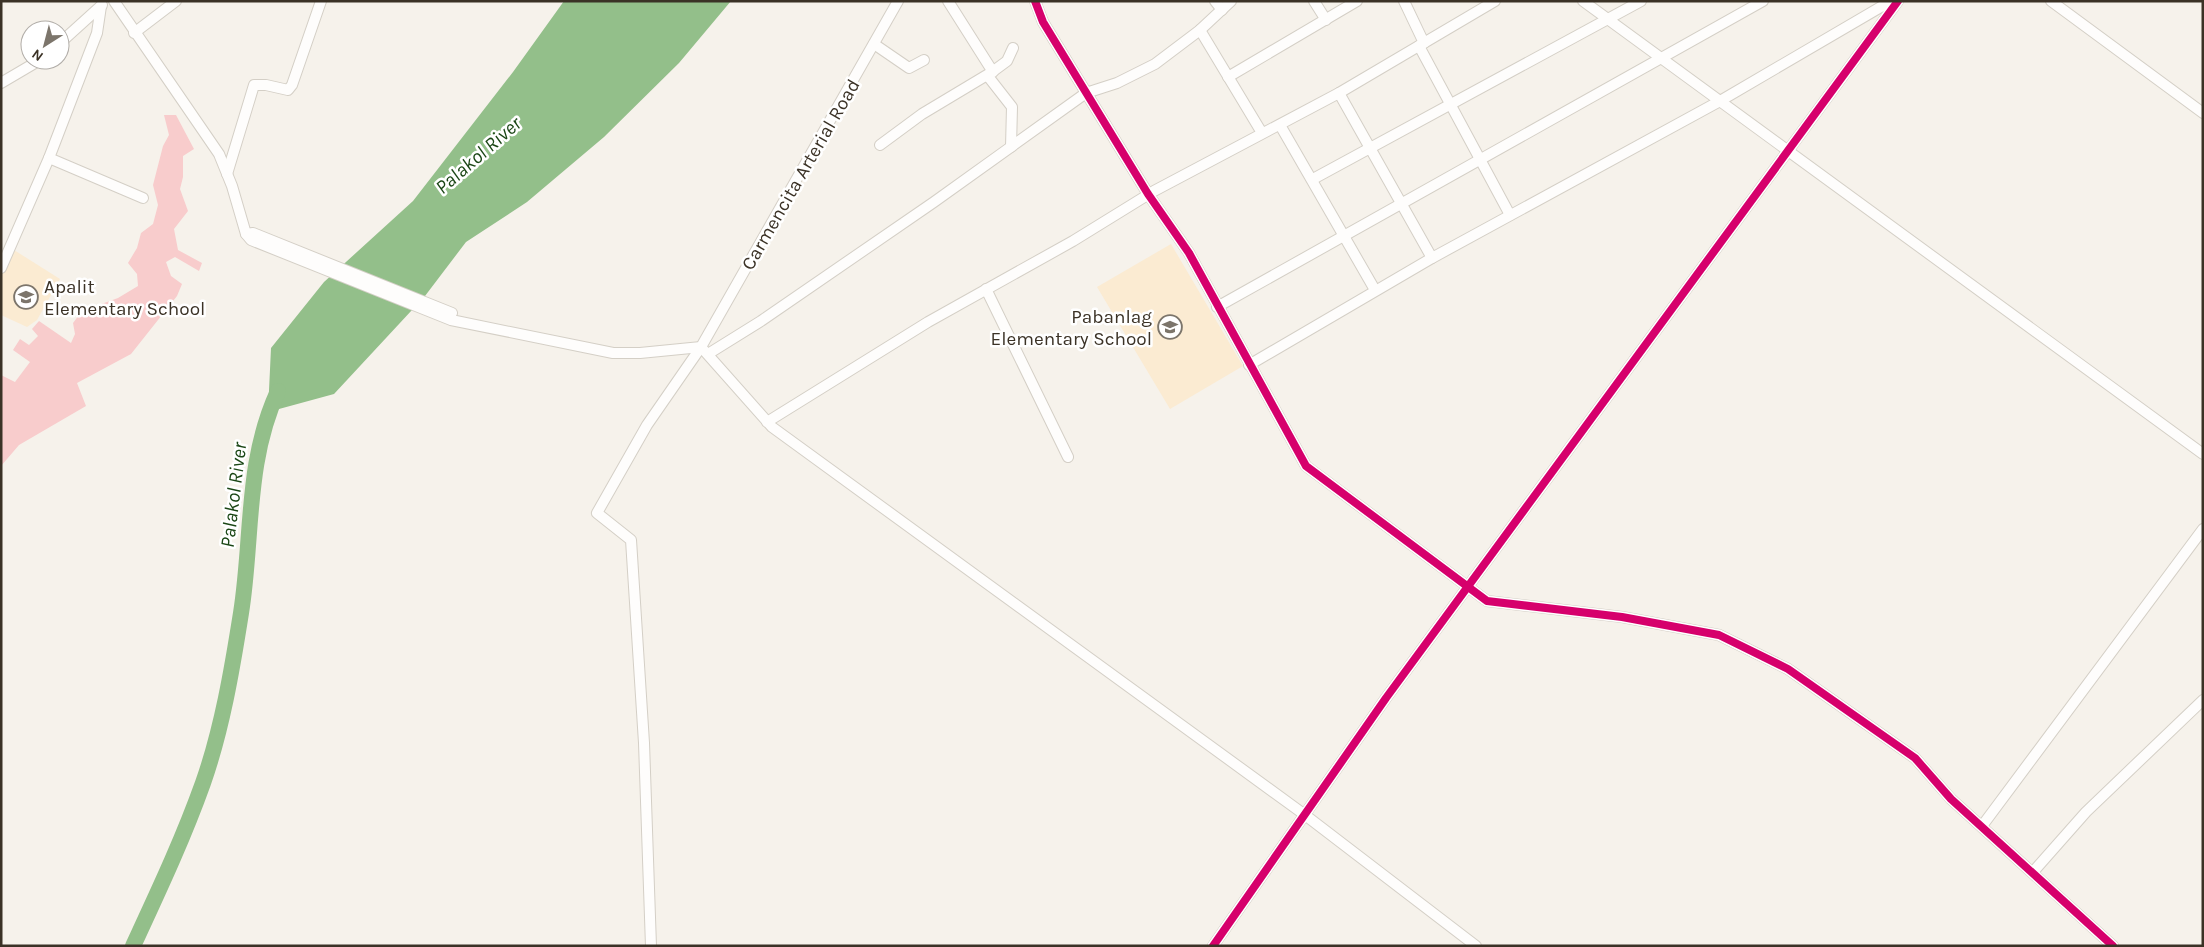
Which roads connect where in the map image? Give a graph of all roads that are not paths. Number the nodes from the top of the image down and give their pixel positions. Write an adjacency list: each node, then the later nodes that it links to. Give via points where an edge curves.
1 (114, 1): 23 (street)
2 (176, 1): 23 (street)
3 (321, 1): 47 (street, via 292,85 288,90 254,85)
4 (898, 1): 25 (street, Carmencita Arterial Road)
5 (948, 1): 31 (street)
6 (1035, 1): 34 (street, via 1043,22)
7 (1231, 1): 19 (street)
8 (1314, 1): 21 (street)
9 (1357, 1): 21 (street)
10 (1404, 1): 26 (street)
11 (1495, 1): 26 (street)
12 (1583, 1): 20 (street)
13 (1641, 1): 20 (street)
14 (1763, 1): 28 (street)
15 (1891, 1): 36 (street)
16 (1898, 1): 44 (street)
17 (2051, 1): 38 (street)
18 (103, 3): 24 (street); 45 (street, via 97,33)
19 (1219, 6): 22 (street)
20 (1610, 19): 28 (street); 37 (street)
21 (1326, 20): 32 (street)
22 (1200, 30): 32 (street); 34 (street, via 1155,64 1117,83)
23 (134, 33): 47 (street, via 219,154)
24 (70, 34)
25 (874, 44): 29 (street, via 909,68); 59 (street, Carmencita Arterial Road)
26 (1421, 44): 35 (street); 37 (street)
27 (1012, 48): 31 (street, via 1007,61)
28 (1662, 58): 36 (street); 46 (street)
29 (924, 60)
30 (21, 70): 33 (street)
31 (990, 74): 41 (street, via 922,114); 42 (street, via 1012,107)
32 (1228, 77): 40 (street)
33 (3, 79)
34 (1086, 93): 42 (street); 49 (street)
35 (1338, 93): 39 (street); 43 (street)
36 (1720, 101): 44 (street); 52 (street)
37 (1451, 104): 43 (street); 46 (street)
38 (2203, 113)
39 (1280, 125): 40 (street); 48 (street)
40 (1262, 133): 49 (street)
41 (880, 145)
42 (1011, 147): 59 (street, via 768,317)
43 (1369, 148): 48 (street); 51 (street)
44 (1787, 151): 62 (street); 65 (street)
45 (49, 158): 50 (street); 55 (street)
46 (1480, 160): 51 (street); 52 (street)
47 (227, 174): 59 (street, via 250,236 468,322 613,353)
48 (1313, 179): 53 (street)
49 (1148, 194): 56 (street, via 1073,241); 58 (street, via 1189,253)
50 (143, 198)
51 (1401, 205): 53 (street); 54 (street)
52 (1510, 215): 54 (street)
53 (1344, 236): 57 (street); 58 (street)
54 (1432, 258): 57 (street)
55 (1, 268)
56 (986, 289): 61 (street); 63 (street)
57 (1375, 290): 60 (street)
58 (1217, 307): 60 (street)
59 (704, 350): 61 (street); 70 (street, Carmencita Arterial Road, via 647,425 597,513 631,540 644,742)
60 (1249, 365): 65 (street, via 1306,466)
61 (767, 422): 67 (street)
62 (2203, 454)
63 (1068, 457)
64 (2203, 529): 68 (street)
65 (1468, 586): 67 (street); 68 (street, via 1486,601 1622,617 1719,635 1788,669 1915,758 1951,799)
66 (2203, 700): 69 (street, via 2086,812)
67 (1305, 816): 71 (street); 72 (street)
68 (1982, 826): 69 (street)
69 (2033, 872): 73 (street)
70 (651, 946)
71 (1213, 946)
72 (1476, 946)
73 (2113, 946)

